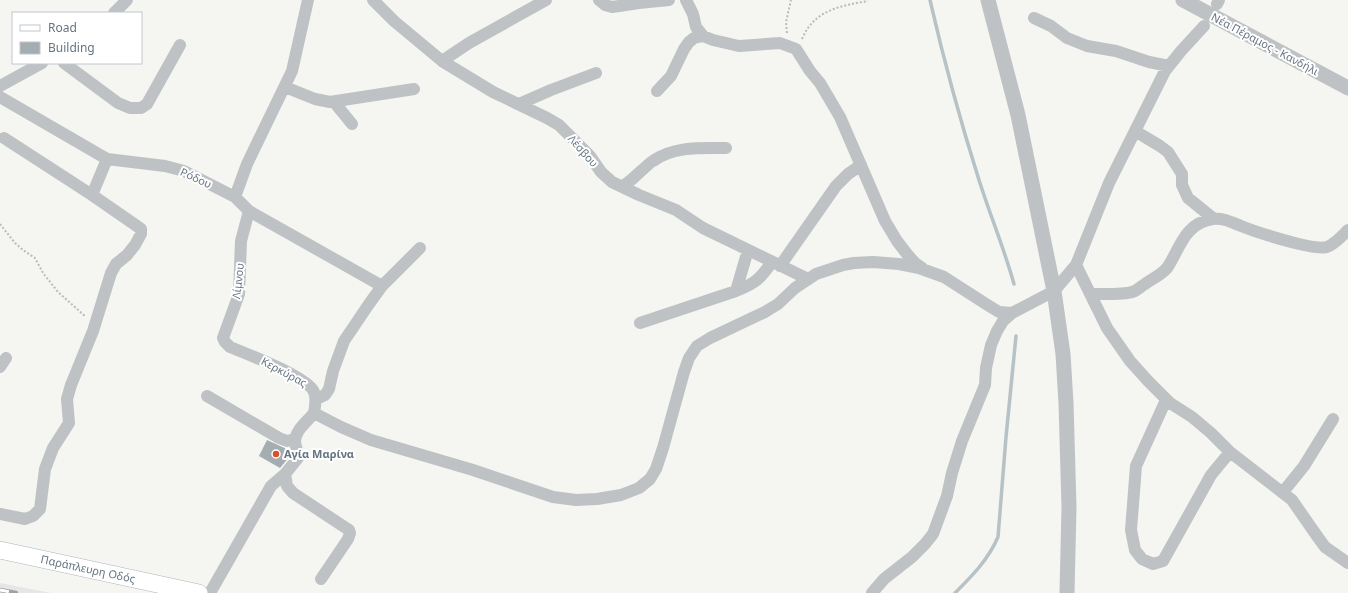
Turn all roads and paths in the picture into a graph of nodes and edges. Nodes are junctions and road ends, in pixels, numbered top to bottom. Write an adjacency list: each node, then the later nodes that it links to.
1 (308, 0): 22 (street)
2 (373, 0): 16 (street, Λέσβου)
3 (546, 0): 16 (street)
4 (599, 0): 5 (street)
5 (669, 0)
6 (686, 0): 13 (street)
7 (791, 0): 15 (path)
8 (988, 0): 50 (street)
9 (1183, 0): 23 (street, Νέα Πέραμος - Κανδήλι)
10 (868, 1): 15 (path)
11 (1034, 18): 19 (street)
12 (1204, 26): 19 (street)
13 (703, 36): 15 (street); 25 (street)
14 (180, 46): 18 (street)
15 (796, 49): 34 (street)
16 (442, 61): 28 (street, Λέσβου)
17 (40, 64): 21 (street)
18 (65, 64)
19 (1169, 66): 30 (street)
20 (596, 73): 28 (street)
21 (0, 86)
22 (285, 87): 27 (street); 37 (street)
23 (1348, 88)
24 (414, 89): 27 (street)
25 (657, 91)
26 (0, 97): 33 (street, Ρόδου)
27 (334, 102): 29 (street)
28 (519, 104): 35 (street, Λέσβου)
29 (352, 124)
30 (1136, 131): 39 (street); 45 (street)
31 (4, 138): 36 (street)
32 (726, 148): 35 (street)
33 (107, 159): 36 (street); 37 (street, Ρόδου)
34 (861, 165): 44 (street); 46 (street)
35 (622, 187): 43 (street, Λέσβου)
36 (92, 195): 54 (street)
37 (235, 197): 38 (street, Ρόδου)
38 (249, 211): 48 (street, Ρόδου); 55 (street, Λίμνου)
39 (1214, 219): 41 (street); 51 (street)
40 (0, 224): 54 (path)
41 (1348, 230)
42 (420, 248): 48 (street)
43 (748, 250): 44 (street, Λέσβου); 49 (street)
44 (776, 264): 47 (street, Λέσβου); 49 (street)
45 (1076, 265): 50 (street); 51 (street)
46 (924, 269): 47 (street); 52 (street)
47 (808, 279): 59 (street)
48 (382, 286): 57 (street)
49 (736, 291): 53 (street)
50 (1054, 291): 52 (street); 70 (street)
51 (1090, 294): 58 (street)
52 (1012, 313): 69 (street)
53 (640, 322)
54 (94, 327): 65 (street)
55 (230, 347): 57 (street, Κερκύρας)
56 (207, 396): 61 (street)
57 (316, 399): 59 (street, Κερκύρας)
58 (1166, 400): 62 (street); 62 (street)
59 (314, 413): 61 (street)
60 (1333, 420): 64 (street)
61 (296, 439): 63 (street)
62 (1230, 452): 64 (street)
63 (285, 474): 68 (street); 72 (street)
64 (1283, 492): 67 (street)
65 (0, 514)
66 (0, 550): 71 (main road, Παράπλευρη Οδός)
67 (1348, 563)
68 (321, 579)
69 (875, 591)
70 (1067, 592)
71 (199, 593)
72 (210, 593)

